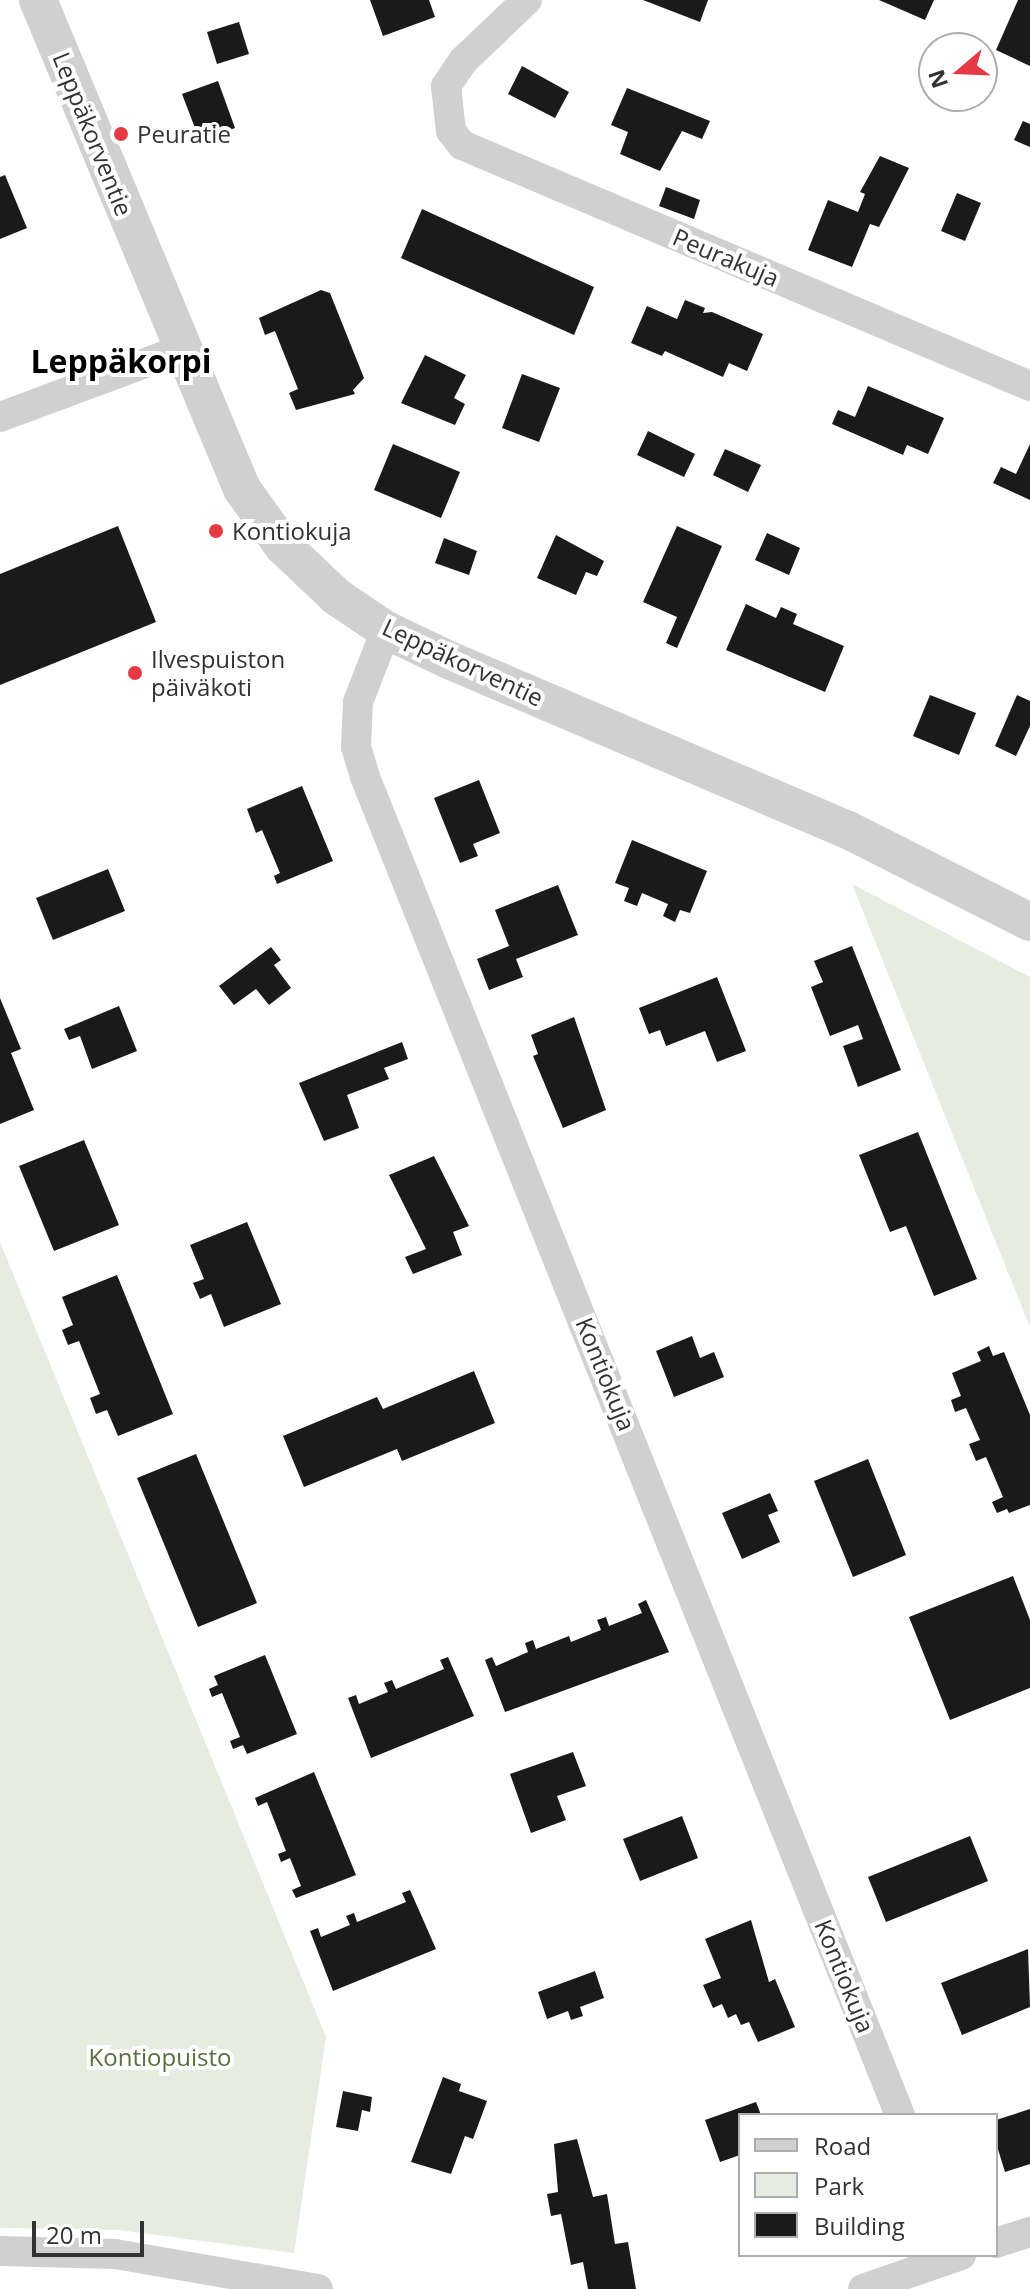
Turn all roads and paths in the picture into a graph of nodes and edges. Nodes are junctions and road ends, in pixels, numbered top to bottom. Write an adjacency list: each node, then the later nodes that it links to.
1 (38, 0): 3 (street, Leppäkorventie)
2 (527, 0): 4 (street, Peurakuja)
3 (180, 350): 5 (street); 6 (street, Leppäkorventie)
4 (1030, 386)
5 (0, 417)
6 (386, 630): 7 (street, Leppäkorventie); 8 (street, Kontiokuja)
7 (1030, 922)
8 (899, 2113)
9 (1030, 2232): 10 (street)
10 (998, 2242)
11 (0, 2251): 13 (street)
12 (954, 2257): 14 (street)
13 (318, 2289)
14 (863, 2289)

